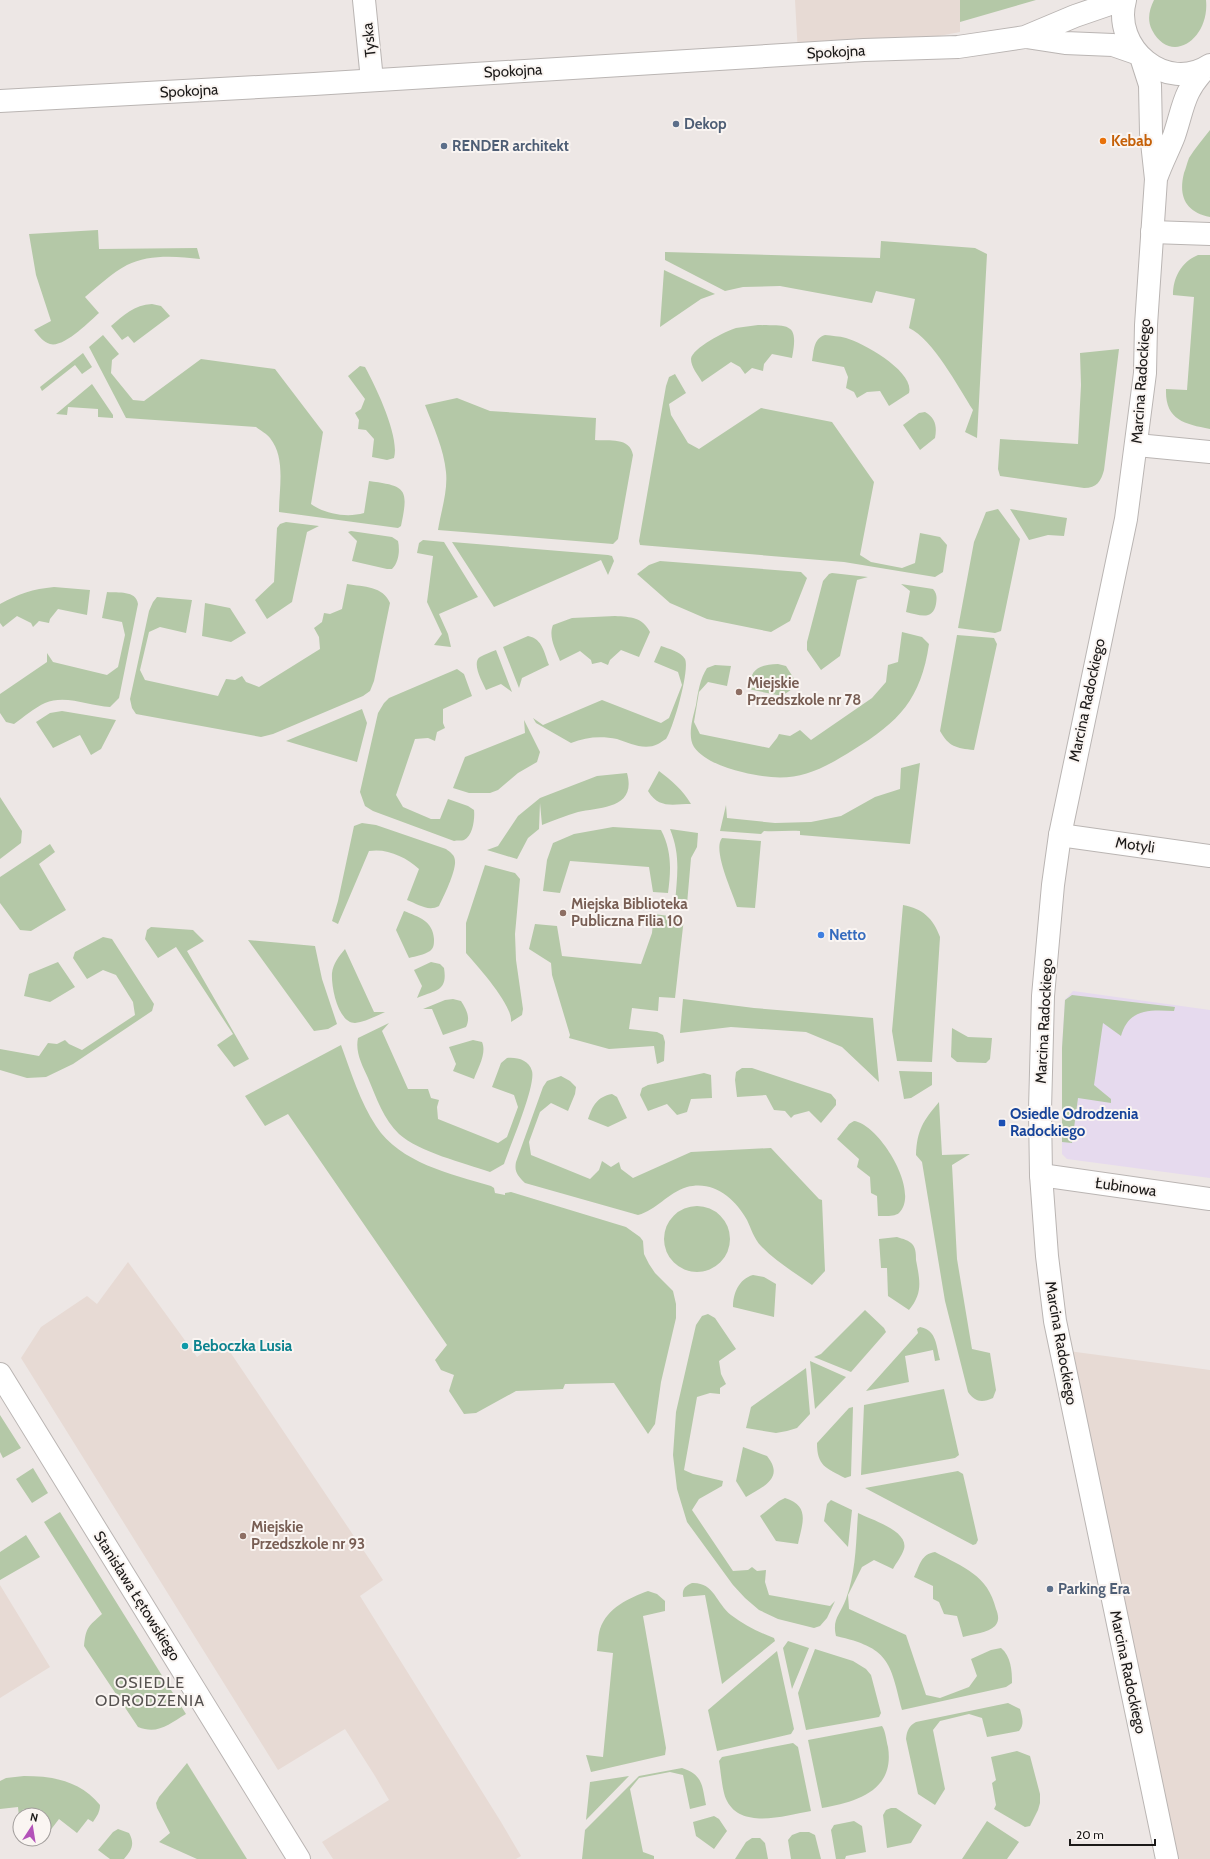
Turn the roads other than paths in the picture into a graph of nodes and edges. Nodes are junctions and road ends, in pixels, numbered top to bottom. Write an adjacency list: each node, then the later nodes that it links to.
1 (364, 0): 7 (street, Tyska)
2 (1114, 0): 4 (street, Spokojna)
3 (1125, 0): 5 (street, Marcina Radockiego)
4 (1025, 37): 5 (street, Spokojna); 7 (street, Spokojna)
5 (1139, 55): 6 (street); 9 (street, Marcina Radockiego)
6 (1208, 67): 9 (street, Marcina Radockiego)
7 (372, 80): 8 (street, Spokojna)
8 (0, 101)
9 (1156, 179): 10 (street, Marcina Radockiego)
10 (1152, 232): 11 (street); 12 (street, Marcina Radockiego)
11 (1210, 234)
12 (1137, 445): 13 (street); 14 (street, Marcina Radockiego)
13 (1210, 452)
14 (1060, 835): 15 (street, Motyli); 16 (street, Marcina Radockiego)
15 (1210, 856)
16 (1041, 1175): 17 (street, Łubinowa); 20 (street, Marcina Radockiego)
17 (1210, 1199)
18 (0, 1374): 19 (street, Stanisława Łętowskiego)
19 (299, 1859)
20 (1167, 1859)

